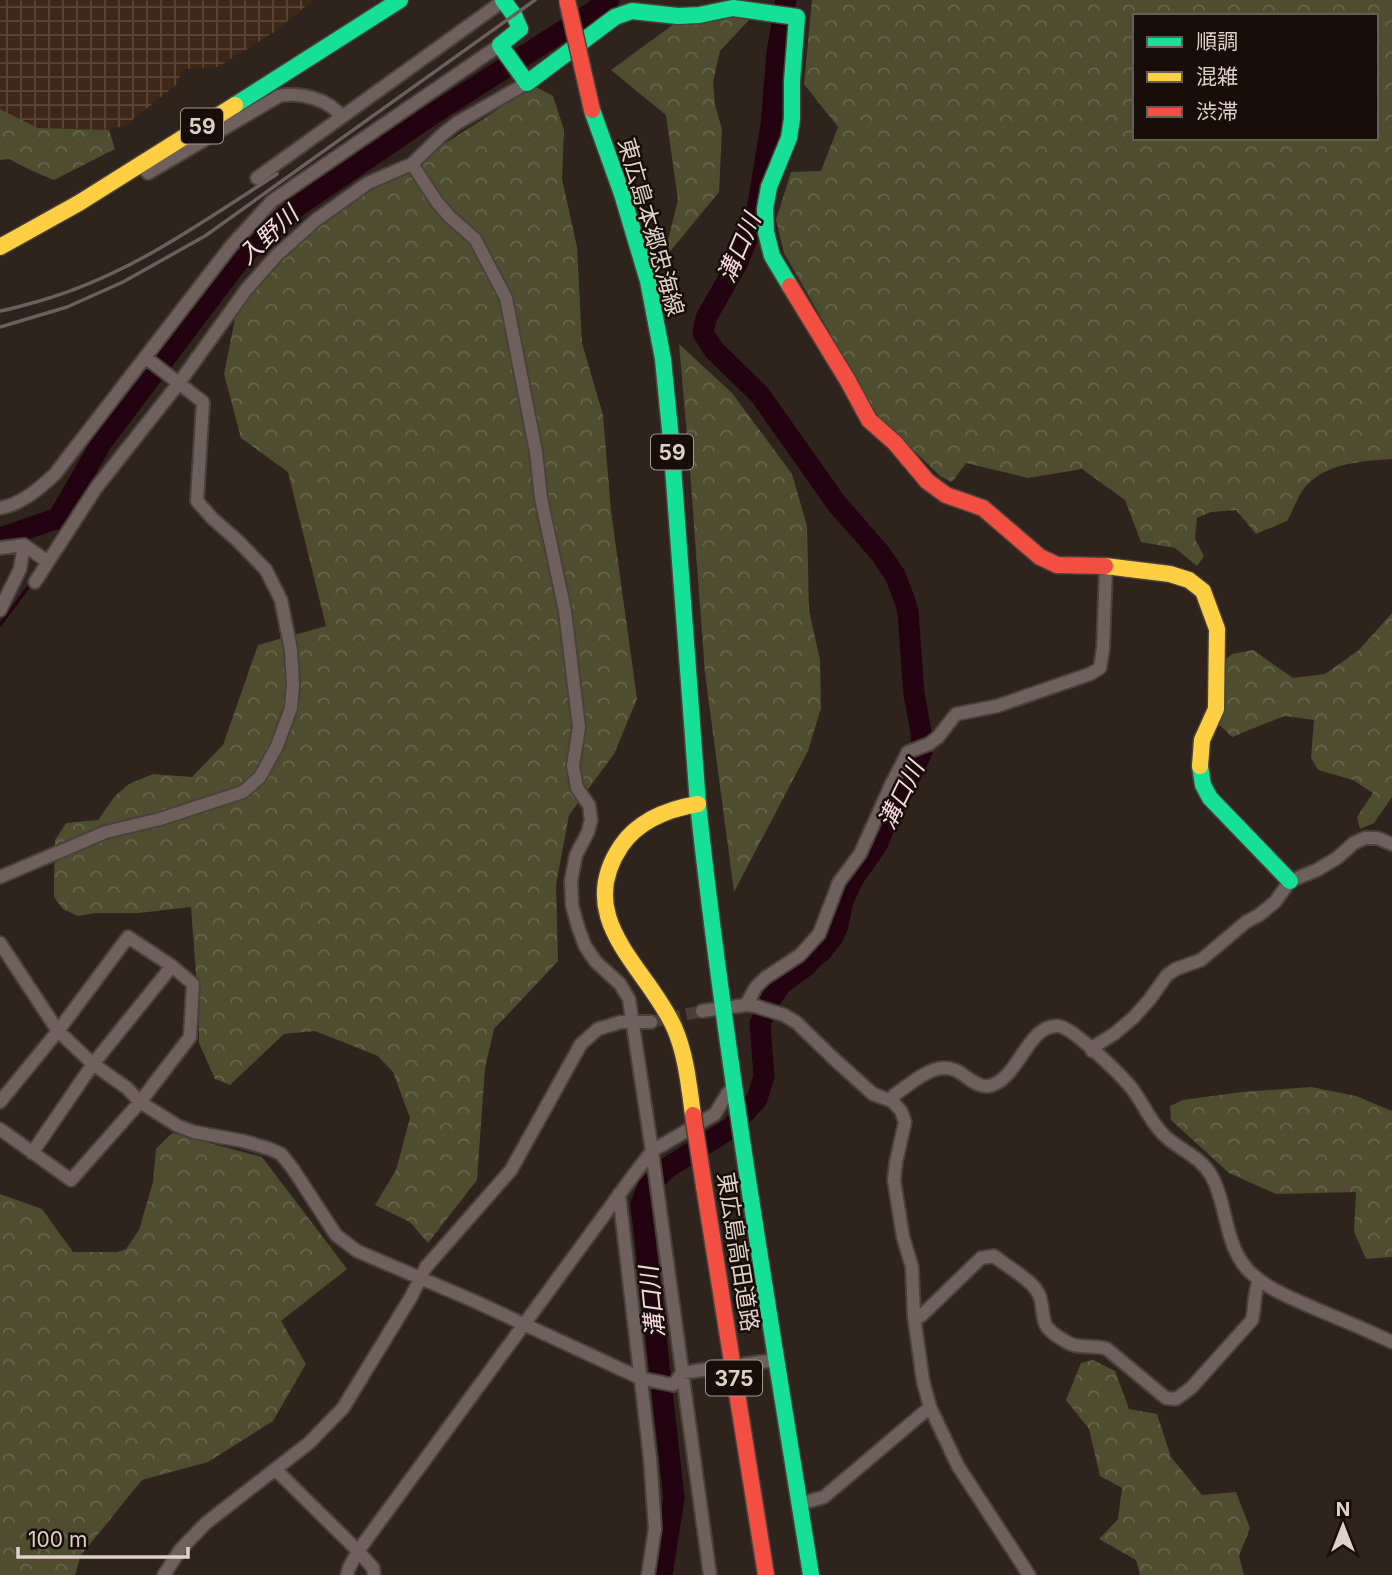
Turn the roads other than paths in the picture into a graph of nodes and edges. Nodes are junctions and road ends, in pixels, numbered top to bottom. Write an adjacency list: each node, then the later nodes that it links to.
1 (400, 0): 8 (main road, 59)
2 (503, 0): 4 (main road); 6 (street)
3 (567, 0): 20 (main road, 東広島本郷忠海線 / 59, bridge)
4 (503, 48): 5 (main road); 11 (street)
5 (525, 80): 7 (street); 17 (main road)
6 (342, 117): 8 (street); 9 (street)
7 (412, 163): 12 (street); 30 (street)
8 (141, 164): 10 (main road, 59)
9 (257, 178)
10 (0, 247)
11 (145, 357): 12 (street); 13 (street)
12 (178, 382): 16 (street); 22 (street)
13 (0, 508)
14 (0, 548): 15 (street)
15 (29, 548): 16 (street); 19 (street)
16 (47, 560): 18 (street)
17 (1106, 566): 23 (main road); 26 (street)
18 (35, 582)
19 (0, 610)
20 (698, 804): 27 (main road, 東広島本郷忠海線); 56 (main road, 東広島高田道路 / 375, bridge)
21 (1392, 844): 23 (street)
22 (0, 877)
23 (1290, 881): 32 (street)
24 (0, 943): 31 (street)
25 (172, 966): 31 (street); 33 (street); 37 (street)
26 (750, 1005): 27 (street); 35 (street)
27 (723, 1007): 28 (street); 34 (main road, 東広島本郷忠海線)
28 (702, 1011)
29 (651, 1022): 30 (street)
30 (633, 1023): 39 (street); 42 (street)
31 (58, 1031): 33 (street); 36 (street)
32 (1092, 1051): 35 (street); 43 (street)
33 (93, 1064): 37 (street); 40 (street)
34 (734, 1087): 39 (street); 47 (main road, 東広島本郷忠海線)
35 (892, 1101): 44 (street)
36 (0, 1102)
37 (140, 1102): 40 (street); 42 (street)
38 (0, 1129): 40 (street)
39 (652, 1151): 41 (street); 50 (street)
40 (32, 1153)
41 (619, 1194): 45 (street); 51 (street)
42 (421, 1278): 45 (street); 53 (street)
43 (1259, 1281): 44 (street); 46 (street)
44 (914, 1316): 52 (street)
45 (524, 1324): 51 (street); 55 (street)
46 (1392, 1342)
47 (777, 1360): 48 (street); 54 (main road, 東広島本郷忠海線)
48 (745, 1364)
49 (722, 1367): 50 (street)
50 (682, 1373): 51 (street); 61 (street)
51 (640, 1378): 60 (street)
52 (930, 1407): 54 (street); 63 (street)
53 (275, 1469): 55 (street); 57 (street)
54 (799, 1504): 62 (main road, 東広島本郷忠海線)
55 (358, 1551): 58 (street); 59 (street)
56 (765, 1573)
57 (164, 1575)
58 (347, 1575)
59 (374, 1575)
60 (648, 1575)
61 (710, 1575)
62 (811, 1575)
63 (1029, 1575)

